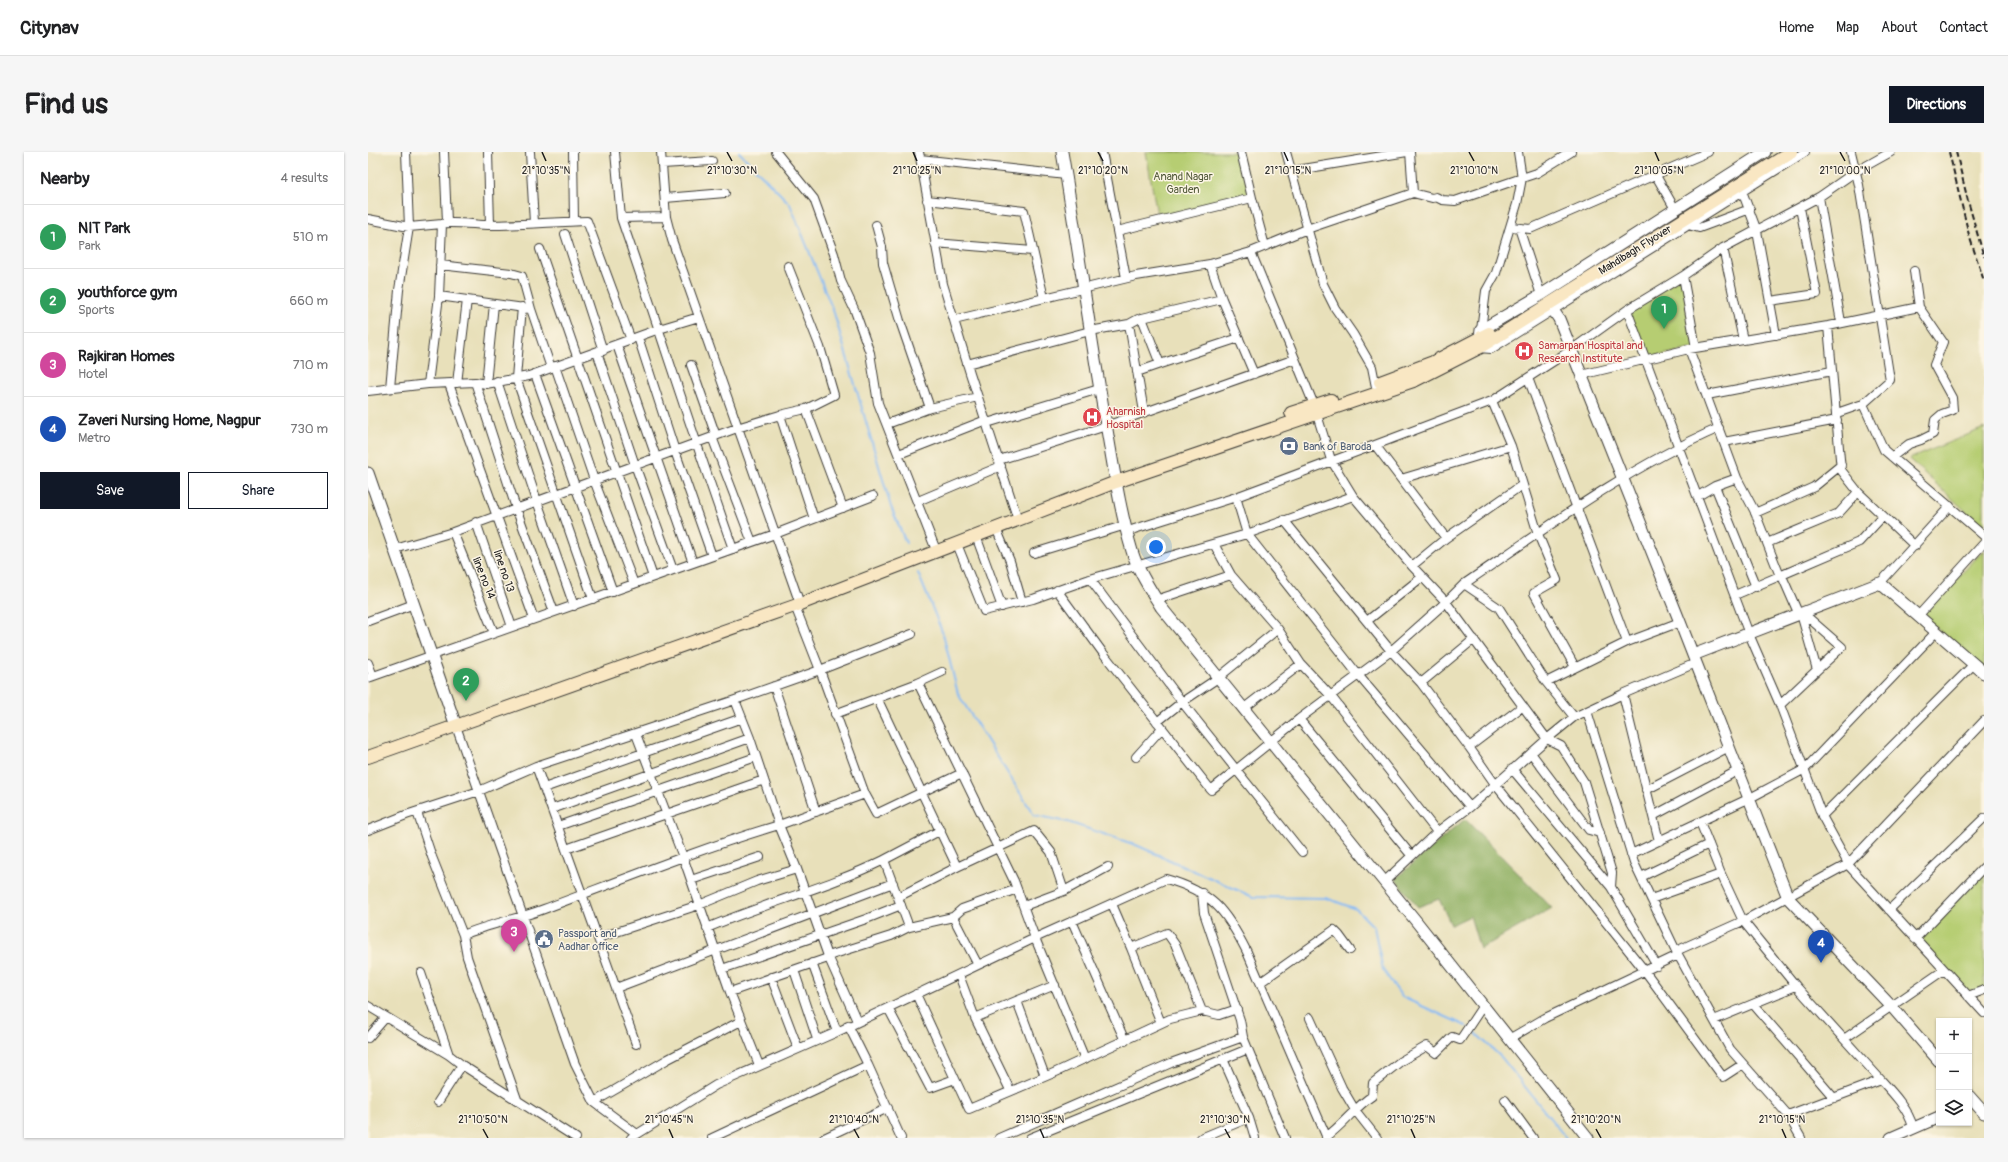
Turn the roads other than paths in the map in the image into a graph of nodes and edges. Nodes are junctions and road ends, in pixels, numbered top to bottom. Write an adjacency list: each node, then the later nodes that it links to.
1 (406, 152): 50 (street)
2 (444, 152): 45 (street)
3 (488, 152): 47 (street)
4 (530, 152): 46 (street)
5 (573, 152): 44 (street)
6 (615, 152): 43 (street)
7 (661, 152): 25 (street)
8 (776, 152): 133 (street)
9 (1062, 152): 29 (street)
10 (1102, 152): 53 (street)
11 (1241, 152): 36 (street)
12 (1286, 152): 26 (street)
13 (1408, 152): 26 (street); 33 (street)
14 (1518, 152): 30 (street)
15 (1571, 152): 30 (street)
16 (1708, 152): 28 (street)
17 (1765, 152): 39 (street)
18 (1776, 152): 93 (main road, Mahdibagh Flyover)
19 (1791, 152): 93 (main road, Mahdibagh Flyover)
20 (1805, 152): 31 (street)
21 (1851, 152): 27 (street)
22 (1891, 152): 27 (street)
23 (919, 155): 29 (street); 37 (street)
24 (712, 161): 25 (street)
25 (662, 164): 35 (street)
26 (1291, 171): 52 (street)
27 (1855, 172): 34 (street); 81 (street)
28 (1655, 174): 39 (street); 51 (street)
29 (1066, 175): 68 (street)
30 (1522, 178): 33 (street); 51 (street)
31 (1742, 191): 40 (street); 49 (street)
32 (725, 193): 35 (street)
33 (1413, 193): 52 (street)
34 (1819, 197): 38 (street); 85 (street)
35 (665, 198): 41 (street)
36 (1252, 198): 53 (street); 57 (street)
37 (927, 200): 56 (street); 60 (street)
38 (1800, 208): 54 (street); 74 (street)
39 (1675, 209): 69 (street)
40 (1750, 209): 49 (street); 54 (street)
41 (666, 217): 43 (street); 82 (street)
42 (368, 218): 50 (street)
43 (621, 218): 88 (street)
44 (574, 221): 46 (street); 91 (street)
45 (445, 223): 47 (street); 50 (street); 63 (street)
46 (534, 223): 47 (street)
47 (490, 225)
48 (876, 225): 126 (street)
49 (1688, 225): 79 (street)
50 (409, 227): 118 (street)
51 (1515, 227): 69 (street); 93 (street)
52 (1307, 229): 57 (street); 119 (street)
53 (1118, 231): 67 (street)
54 (1757, 231): 58 (street); 74 (street)
55 (565, 234): 98 (street)
56 (936, 243): 60 (street); 84 (street)
57 (1265, 246): 61 (street)
58 (1723, 248): 66 (street); 94 (street)
59 (540, 249): 100 (street)
60 (1033, 251): 71 (street)
61 (1251, 252): 62 (street); 101 (street)
62 (1210, 264): 67 (street); 72 (street)
63 (440, 265): 70 (street); 78 (street)
64 (788, 266): 127 (street)
65 (1914, 271): 77 (street)
66 (1683, 276): 80 (street); 96 (street)
67 (1126, 278): 68 (street)
68 (1084, 289): 71 (street); 89 (street)
69 (1541, 295): 93 (street)
70 (439, 296): 73 (street); 115 (street)
71 (1044, 298): 84 (street)
72 (1222, 298): 83 (street); 92 (street)
73 (467, 300): 75 (street); 116 (street)
74 (1770, 301): 90 (street)
75 (494, 304): 76 (street); 117 (street)
76 (522, 307): 78 (street); 111 (street)
77 (1919, 307): 81 (street); 145 (street)
78 (531, 308): 105 (street)
79 (1553, 310): 93 (street); 97 (street)
80 (1628, 310): 97 (street); 99 (street)
81 (1879, 314): 85 (street); 125 (street)
82 (699, 317): 88 (street); 135 (street)
83 (1142, 318): 86 (street); 103 (street)
84 (954, 320): 102 (street)
85 (1841, 322): 87 (street)
86 (1129, 324): 89 (street); 107 (street)
87 (1828, 326): 90 (street); 106 (street)
88 (659, 329): 91 (street); 139 (street)
89 (1090, 331): 102 (street); 120 (street)
90 (1776, 335): 94 (street)
91 (634, 338): 95 (street); 143 (street)
92 (1239, 338): 103 (street); 109 (street)
93 (1484, 338): 119 (main road)
94 (1743, 340): 96 (street)
95 (617, 345): 98 (street); 146 (street)
96 (1693, 349): 99 (street); 122 (street)
97 (1571, 350): 110 (street); 112 (street)
98 (600, 351): 100 (street); 149 (street)
99 (1646, 358): 110 (street); 141 (street)
100 (578, 359): 105 (street); 151 (street)
101 (1296, 359): 109 (street); 128 (street)
102 (967, 364): 123 (street)
103 (1160, 364): 107 (street)
104 (691, 365): 137 (street)
105 (553, 367): 108 (street); 157 (street)
106 (1832, 371): 122 (street); 131 (street)
107 (1137, 372): 129 (street)
108 (535, 374): 111 (street); 160 (street)
109 (1254, 374): 129 (street)
110 (1581, 375): 153 (street)
111 (516, 378): 113 (street); 162 (street)
112 (1528, 378): 124 (street); 172 (street)
113 (497, 381): 117 (street); 168 (street)
114 (475, 382): 116 (street); 117 (street); 170 (street)
115 (428, 384): 116 (street); 118 (street)
116 (453, 384): 174 (street)
117 (486, 384)
118 (390, 388): 121 (street)
119 (1376, 388): 128 (main road)
120 (1099, 390): 132 (street); 134 (street)
121 (368, 391)
122 (1706, 395): 136 (street)
123 (978, 397): 126 (street); 132 (street)
124 (1492, 401): 140 (street); 142 (street)
125 (1863, 404): 131 (street); 145 (street)
126 (930, 408): 133 (street)
127 (806, 409): 130 (street); 171 (street)
128 (1315, 409): 147 (street); 155 (main road)
129 (1144, 412): 134 (street)
130 (780, 415): 135 (street); 177 (street)
131 (1837, 416): 138 (street); 150 (street)
132 (986, 422): 144 (street); 148 (street)
133 (887, 424): 144 (street)
134 (1106, 426): 148 (street); 155 (street)
135 (737, 428): 137 (street); 183 (street)
136 (1719, 428): 138 (street); 141 (street)
137 (714, 436): 139 (street); 189 (street)
138 (1724, 442): 154 (street)
139 (695, 443): 143 (street); 197 (street)
140 (1375, 445): 147 (street); 156 (street)
141 (1679, 445): 153 (street); 165 (street)
142 (1511, 446): 156 (street); 158 (street)
143 (674, 451): 146 (street); 199 (street)
144 (899, 454): 167 (street)
145 (1892, 457): 169 (street)
146 (655, 458): 149 (street); 201 (street)
147 (1331, 460): 164 (street); 166 (street)
148 (1000, 463): 167 (street); 176 (street)
149 (635, 465): 151 (street); 204 (street)
150 (1841, 465): 161 (street); 173 (street)
151 (616, 472): 157 (street); 207 (street)
152 (368, 473): 196 (street)
153 (1622, 478): 172 (street); 231 (street)
154 (1737, 478): 159 (street); 173 (street)
155 (1116, 479): 176 (main road); 181 (street)
156 (1401, 479): 188 (street)
157 (594, 480): 160 (street); 211 (street)
158 (1522, 485): 185 (street); 188 (street)
159 (1715, 486): 165 (street); 213 (street)
160 (574, 488): 162 (street); 215 (street)
161 (1858, 492): 175 (street); 190 (street)
162 (556, 495): 168 (street); 217 (street)
163 (873, 496): 171 (street)
164 (1353, 496): 178 (street); 203 (street)
165 (1698, 496): 216 (street)
166 (1236, 497): 181 (street); 184 (street)
167 (918, 501): 194 (street)
168 (537, 502): 170 (street); 223 (street)
169 (1950, 506): 187 (street); 195 (street)
170 (516, 508): 174 (street); 225 (street)
171 (844, 508): 177 (street)
172 (1578, 508): 185 (street); 239 (street)
173 (1756, 513): 190 (street)
174 (496, 515): 179 (street); 228 (street)
175 (1883, 516): 195 (street); 206 (street)
176 (1018, 517): 180 (main road); 194 (main road)
177 (814, 519): 183 (street)
178 (1284, 520): 184 (street); 230 (street)
179 (476, 522): 182 (street); 232 (street, line no 13)
180 (996, 528): 186 (main road); 219 (street)
181 (1127, 528): 198 (street); 202 (street)
182 (453, 532): 196 (street); 235 (street, line no 14)
183 (775, 534): 189 (street); 221 (street)
184 (1247, 534): 193 (street); 251 (street)
185 (1538, 534): 212 (street); 246 (street)
186 (976, 536): 192 (main road); 224 (street)
187 (1984, 536)
188 (1446, 538): 203 (street)
189 (752, 542): 197 (street)
190 (1767, 543): 206 (street)
191 (1984, 543): 227 (street)
192 (957, 544): 200 (main road); 224 (street)
193 (1214, 544): 202 (street); 205 (street)
194 (934, 545): 200 (main road)
195 (1915, 546): 210 (street)
196 (395, 549): 222 (street)
197 (733, 549): 199 (street)
198 (1034, 553)
199 (712, 556): 201 (street)
200 (910, 559): 221 (main road)
201 (693, 563): 204 (street)
202 (1138, 566): 209 (street); 218 (street)
203 (1412, 566): 208 (street)
204 (674, 570): 207 (street)
205 (1231, 575): 218 (street); 233 (street)
206 (1781, 576): 213 (street); 226 (street)
207 (653, 577): 211 (street)
208 (1422, 577): 220 (street); 230 (street)
209 (1090, 579): 214 (street); 262 (street)
210 (1880, 583): 226 (street); 227 (street)
211 (634, 584): 215 (street)
212 (1464, 584): 220 (street); 254 (street)
213 (1756, 587): 216 (street)
214 (1057, 590): 219 (street); 273 (street)
215 (613, 592): 217 (street)
216 (1735, 595): 237 (street)
217 (593, 599): 223 (street)
218 (1156, 600): 253 (street)
219 (1022, 602): 224 (street)
220 (1446, 602): 238 (street); 240 (street)
221 (797, 603): 247 (street); 272 (main road)
222 (414, 604): 229 (street); 241 (street)
223 (574, 606): 225 (street)
224 (1002, 607)
225 (554, 612): 228 (street)
226 (1801, 614): 237 (street); 248 (street); 248 (street)
227 (1918, 616): 234 (street)
228 (534, 619): 232 (street)
229 (368, 621)
230 (1366, 621): 240 (street)
231 (1680, 622): 239 (street); 242 (street)
232 (512, 627): 235 (street)
233 (1278, 629): 244 (street); 253 (street)
234 (1936, 632): 245 (street); 289 (street)
235 (494, 633): 241 (street)
236 (912, 634): 247 (street)
237 (1749, 634): 242 (street); 264 (street)
238 (1474, 639): 256 (street); 263 (street)
239 (1627, 642): 246 (street)
240 (1391, 651): 251 (street); 256 (street)
241 (432, 655): 252 (street); 272 (street)
242 (1694, 659): 258 (street); 279 (street)
243 (368, 663): 252 (street)
244 (1301, 664): 259 (street); 265 (street)
245 (1974, 664): 250 (street); 308 (street)
246 (1575, 667): 254 (street)
247 (820, 670): 257 (street); 267 (street)
248 (1817, 670): 264 (street)
249 (942, 672): 255 (street)
250 (1984, 673)
251 (1359, 676): 259 (street); 302 (street)
252 (370, 677)
253 (1218, 678): 262 (street); 265 (street)
254 (1546, 682): 268 (street)
255 (918, 683): 260 (street); 292 (street)
256 (1421, 683): 278 (street)
257 (774, 686): 261 (street); 305 (street)
258 (1623, 694): 266 (street); 296 (street)
259 (1330, 695): 270 (street); 315 (street)
260 (877, 698): 267 (street); 298 (street)
261 (735, 700): 269 (street); 274 (street)
262 (1182, 702): 273 (street); 287 (street)
263 (1523, 706): 276 (street); 278 (street)
264 (1780, 706): 289 (street)
265 (1243, 709): 277 (street)
266 (1587, 711): 268 (street); 322 (street)
267 (835, 714): 300 (street)
268 (1574, 717): 276 (street)
269 (742, 718): 275 (street); 281 (street)
270 (1299, 719): 277 (street); 323 (street)
271 (1984, 721): 327 (street)
272 (455, 723): 280 (main road); 283 (main road); 297 (street)
273 (1159, 725): 285 (street); 287 (street)
274 (636, 734): 281 (street); 286 (street)
275 (750, 738): 284 (street); 291 (street)
276 (1547, 739): 282 (street); 316 (street)
277 (1271, 743): 287 (street); 335 (street)
278 (1469, 747): 294 (street)
279 (1729, 747): 290 (street); 296 (street)
280 (368, 750)
281 (644, 752): 291 (street); 295 (street)
282 (1531, 753): 288 (street); 316 (street)
283 (368, 757)
284 (756, 757): 293 (street); 299 (street)
285 (1136, 757)
286 (536, 766): 295 (street); 297 (street)
287 (1237, 769): 321 (street)
288 (1512, 769): 294 (street); 337 (street)
289 (1805, 769): 301 (street); 308 (street)
290 (1739, 770): 301 (street); 307 (street)
291 (652, 773): 299 (street); 303 (street)
292 (962, 773): 298 (street); 319 (street)
293 (764, 780): 306 (street); 311 (street)
294 (1495, 784): 302 (street); 373 (street)
295 (544, 788): 303 (street)
296 (1646, 790): 307 (street)
297 (479, 791): 304 (street); 351 (street)
298 (922, 791): 300 (street); 314 (street)
299 (658, 792): 306 (street); 312 (street)
300 (865, 794): 305 (street)
301 (1750, 798): 310 (street); 343 (street)
302 (1470, 807): 315 (street)
303 (552, 809): 312 (street)
304 (417, 812): 313 (street); 358 (street)
305 (816, 812): 311 (street)
306 (666, 814): 320 (street); 324 (street)
307 (1653, 816): 317 (street)
308 (1822, 816): 327 (street)
309 (1984, 818): 349 (street)
310 (1700, 822): 317 (street); 318 (street)
311 (779, 825): 324 (street); 331 (street)
312 (558, 826): 320 (street)
313 (368, 830)
314 (940, 830): 326 (street); 328 (street)
315 (1437, 832): 323 (street)
316 (1600, 833): 337 (street)
317 (1659, 841): 322 (street)
318 (1708, 844): 332 (street); 333 (street)
319 (999, 848): 328 (street); 338 (street); 339 (street)
320 (566, 849): 342 (street)
321 (1302, 852)
322 (1631, 854): 333 (street)
323 (1411, 855): 335 (street)
324 (682, 857): 334 (street); 342 (street)
325 (760, 857): 334 (street)
326 (884, 860): 336 (street); 340 (street)
327 (1848, 864): 343 (street); 349 (street)
328 (957, 867): 345 (street)
329 (1108, 867): 339 (street)
330 (1984, 867): 361 (street)
331 (797, 869): 340 (street); 346 (street)
332 (1721, 874): 344 (street); 354 (street)
333 (1641, 877): 344 (street)
334 (691, 880): 346 (street)
335 (1384, 882): 389 (street)
336 (893, 883): 345 (street); 350 (street)
337 (1610, 887): 369 (street)
338 (1017, 889): 348 (street); 352 (street)
339 (1064, 891): 348 (street)
340 (806, 893): 350 (street); 356 (street)
341 (1202, 893): 347 (street); 377 (street); 391 (street)
342 (582, 895): 351 (street); 359 (street)
343 (1788, 898): 354 (street); 388 (street)
344 (1651, 900): 365 (street)
345 (899, 901): 355 (street); 357 (street)
346 (699, 904): 356 (street); 359 (street)
347 (1112, 904): 353 (street); 362 (street)
348 (1024, 906): 360 (street)
349 (1889, 910): 361 (street)
350 (813, 913): 357 (street); 364 (street)
351 (523, 917): 358 (street); 429 (street)
352 (953, 917): 355 (street); 368 (street)
353 (1072, 921): 360 (street); 408 (street)
354 (1743, 922): 365 (street); 379 (street)
355 (909, 927): 366 (street)
356 (707, 928): 364 (street)
357 (820, 934): 366 (street); 370 (street)
358 (463, 935): 425 (street)
359 (598, 938): 380 (street)
360 (1035, 938): 368 (street); 378 (street)
361 (1915, 939): 372 (street)
362 (1131, 948): 392 (street); 400 (street)
363 (1350, 950): 377 (street)
364 (715, 951): 370 (street); 380 (street)
365 (1677, 953): 369 (street); 397 (street)
366 (828, 956): 367 (street); 399 (street)
367 (812, 963): 371 (street); 402 (street)
368 (978, 965): 375 (street)
369 (1657, 966): 373 (street)
370 (722, 969): 382 (street)
371 (794, 970): 376 (street); 405 (street)
372 (1944, 970): 384 (street); 388 (street)
373 (1645, 971): 406 (street); 416 (street)
374 (421, 973): 412 (street)
375 (959, 975): 383 (street); 395 (street)
376 (772, 977): 382 (street); 410 (street)
377 (1261, 982): 448 (street)
378 (1055, 985): 385 (street); 414 (street)
379 (1796, 986): 386 (street); 407 (street)
380 (616, 988): 409 (street)
381 (1984, 990): 384 (street)
382 (730, 992): 398 (street)
383 (916, 994): 390 (street); 421 (street)
384 (1968, 996): 393 (street)
385 (1017, 1001): 395 (street); 420 (street)
386 (1753, 1004): 397 (street); 424 (street)
387 (368, 1006): 394 (street)
388 (1892, 1006): 407 (street); 413 (street)
389 (1482, 1007): 406 (street); 431 (street)
390 (888, 1008): 399 (street); 421 (street)
391 (1237, 1009): 392 (street); 403 (street)
392 (1202, 1011): 400 (street)
393 (1984, 1013)
394 (386, 1017): 404 (street); 412 (street)
395 (976, 1018): 423 (street)
396 (1310, 1018): 431 (street)
397 (1714, 1020): 416 (street)
398 (740, 1021): 418 (street); 429 (street)
399 (856, 1021): 401 (street)
400 (1161, 1023): 408 (street)
401 (848, 1025): 402 (street); 419 (street)
402 (837, 1032): 405 (street)
403 (1243, 1037): 411 (street); 443 (street)
404 (368, 1038)
405 (817, 1039): 410 (street)
406 (1509, 1039): 451 (street)
407 (1844, 1039): 422 (street)
408 (1125, 1041): 414 (street)
409 (636, 1044)
410 (798, 1048): 418 (street)
411 (1248, 1049): 415 (street); 447 (street)
412 (449, 1055): 417 (street)
413 (1936, 1057)
414 (1085, 1059): 420 (street)
415 (1223, 1059): 434 (street); 444 (street)
416 (1744, 1064): 433 (street)
417 (462, 1065): 425 (street); 428 (street)
418 (759, 1065): 437 (street)
419 (868, 1065): 430 (street); 440 (street)
420 (1045, 1076): 423 (street)
421 (955, 1079): 423 (street)
422 (1881, 1080): 424 (street); 436 (street)
423 (1010, 1090)
424 (1834, 1098): 433 (street)
425 (517, 1099): 439 (street)
426 (1505, 1100): 450 (street)
427 (1974, 1101): 432 (street)
428 (438, 1102)
429 (594, 1102): 437 (street)
430 (888, 1108): 441 (street); 442 (street)
431 (1355, 1110): 448 (street); 449 (street)
432 (1984, 1113)
433 (1788, 1115): 452 (street)
434 (1248, 1118): 438 (street); 446 (street)
435 (1936, 1118): 436 (street)
436 (1913, 1127): 453 (street)
437 (634, 1136)
438 (1211, 1136): 445 (street)
439 (576, 1138)
440 (712, 1138)
441 (824, 1138)
442 (901, 1138)
443 (999, 1138)
444 (1030, 1138)
445 (1201, 1138)
446 (1255, 1138)
447 (1285, 1138)
448 (1327, 1138)
449 (1377, 1138)
450 (1533, 1138)
451 (1588, 1138)
452 (1801, 1138)
453 (1891, 1138)

